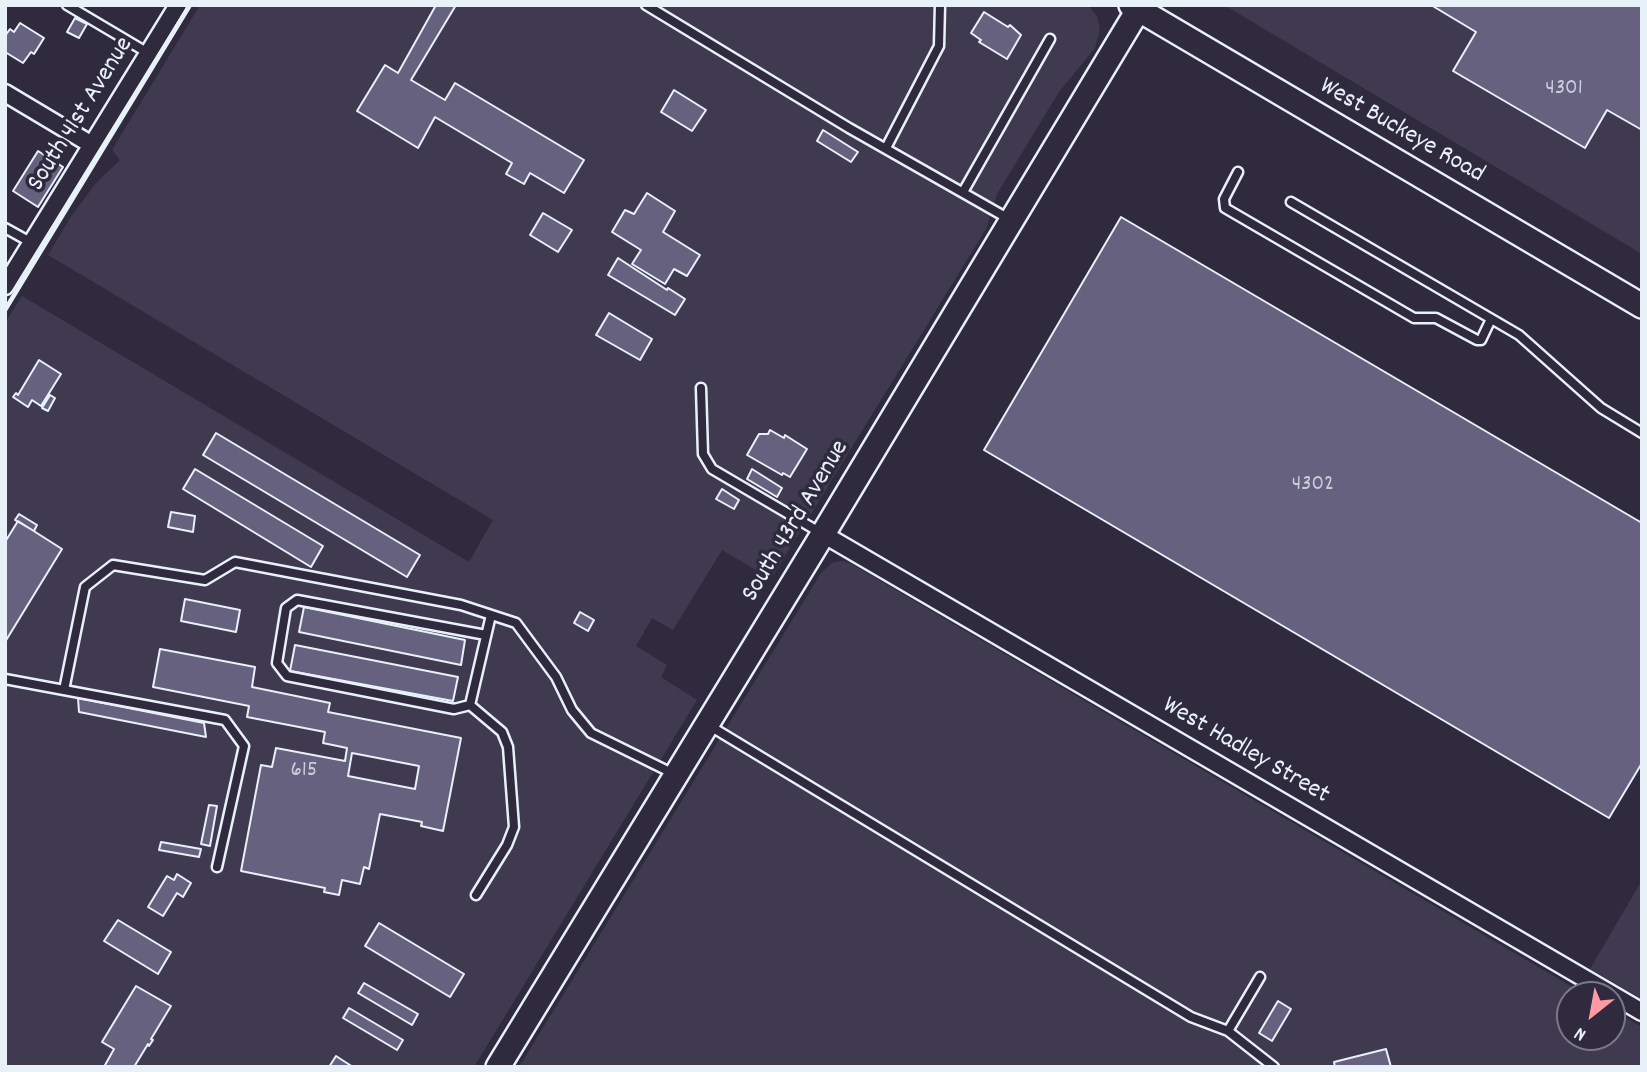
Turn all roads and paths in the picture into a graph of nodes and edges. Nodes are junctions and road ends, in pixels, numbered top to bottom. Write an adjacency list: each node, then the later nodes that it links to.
1 (67, 5): 7 (lane)
2 (178, 5): 7 (street, South 41st Avenue)
3 (646, 5): 10 (lane)
4 (940, 5): 10 (lane)
5 (1137, 7): 14 (main road, South 43rd Avenue); 18 (main road, West Buckeye Road)
6 (1050, 39): 12 (lane)
7 (148, 53): 9 (street, South 41st Avenue)
8 (5, 93): 9 (street)
9 (92, 145): 16 (street, South 41st Avenue)
10 (886, 148): 12 (lane)
11 (1238, 172): 19 (lane)
12 (962, 192): 14 (lane)
13 (1291, 202): 19 (lane)
14 (1012, 221): 22 (main road, South 43rd Avenue)
15 (5, 228): 16 (lane)
16 (32, 243): 17 (street, South 41st Avenue)
17 (5, 286)
18 (1642, 306)
19 (1491, 319): 21 (lane)
20 (701, 388): 22 (lane)
21 (1642, 433)
22 (823, 534): 28 (main road, South 43rd Avenue); 33 (street, West Hadley Street)
23 (491, 615): 24 (lane); 26 (lane); 29 (lane)
24 (486, 635): 27 (lane); 27 (lane)
25 (5, 679): 26 (lane)
26 (64, 690): 30 (lane)
27 (470, 705): 31 (lane)
28 (707, 724): 29 (main road, South 43rd Avenue); 34 (lane)
29 (676, 775): 35 (main road, South 43rd Avenue)
30 (217, 867)
31 (476, 895)
32 (1261, 977): 34 (lane)
33 (1642, 1012)
34 (1228, 1031): 36 (lane)
35 (498, 1067)
36 (1274, 1067)

